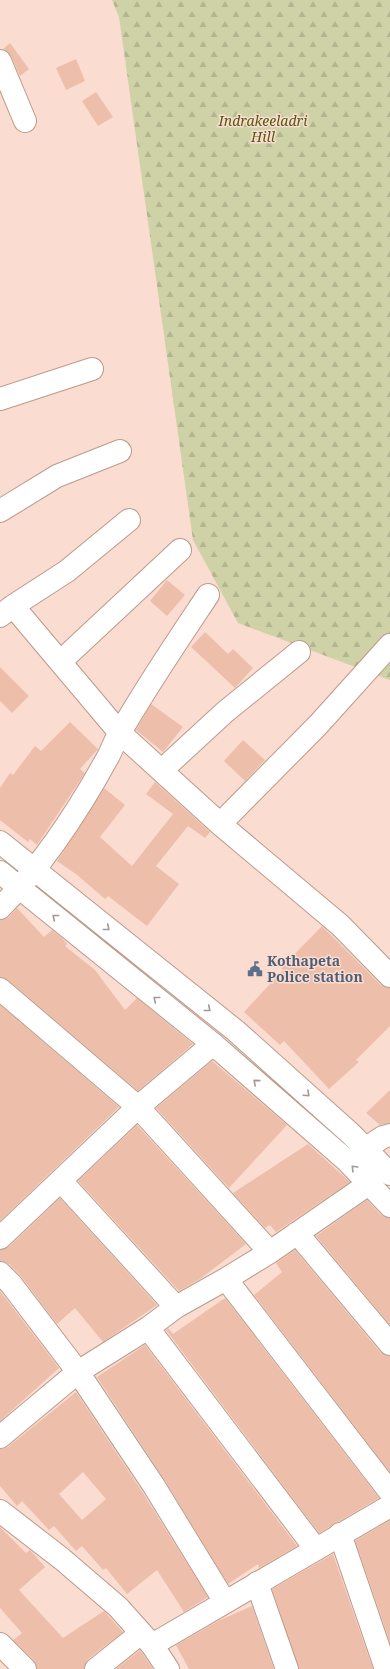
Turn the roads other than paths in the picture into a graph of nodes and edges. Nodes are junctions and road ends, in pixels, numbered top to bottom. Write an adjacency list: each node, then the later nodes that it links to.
1 (0, 61): 2 (street)
2 (25, 120)
3 (92, 369): 4 (street)
4 (0, 399)
5 (120, 451): 6 (street)
6 (0, 511)
7 (129, 520): 10 (street)
8 (180, 550): 13 (street)
9 (208, 595): 14 (street)
10 (6, 611): 13 (street)
11 (390, 645): 16 (street)
12 (299, 652): 15 (street)
13 (60, 662): 14 (street)
14 (120, 733): 15 (street); 18 (street)
15 (162, 770): 16 (street)
16 (220, 824): 22 (street)
17 (0, 842): 18 (street)
18 (35, 871): 20 (street); 27 (street, one-way to 27)
19 (0, 872): 20 (street)
20 (19, 889): 21 (street); 24 (street, one-way to 20)
21 (0, 908)
22 (390, 976)
23 (0, 989): 25 (street)
24 (213, 1044): 25 (street); 30 (street, one-way to 24)
25 (138, 1107): 29 (street); 34 (street)
26 (390, 1135): 27 (street)
27 (365, 1149): 28 (street)
28 (390, 1174)
29 (61, 1181): 33 (street); 37 (street)
30 (370, 1183): 31 (street); 32 (street)
31 (390, 1206)
32 (297, 1233): 34 (street); 39 (street)
33 (0, 1238)
34 (270, 1252): 36 (street)
35 (0, 1273): 40 (street)
36 (226, 1279): 37 (street); 42 (street)
37 (176, 1307): 38 (street)
38 (148, 1328): 40 (street); 46 (street)
39 (390, 1344)
40 (78, 1372): 41 (street); 48 (street)
41 (0, 1437)
42 (390, 1492)
43 (390, 1506): 45 (street)
44 (0, 1511): 49 (street)
45 (340, 1534): 46 (street); 55 (street)
46 (315, 1548): 47 (street)
47 (257, 1583): 48 (street); 54 (street)
48 (225, 1602): 49 (street)
49 (147, 1639): 52 (street); 53 (street)
50 (0, 1644): 51 (street)
51 (25, 1669)
52 (96, 1669)
53 (168, 1669)
54 (287, 1669)
55 (386, 1669)

